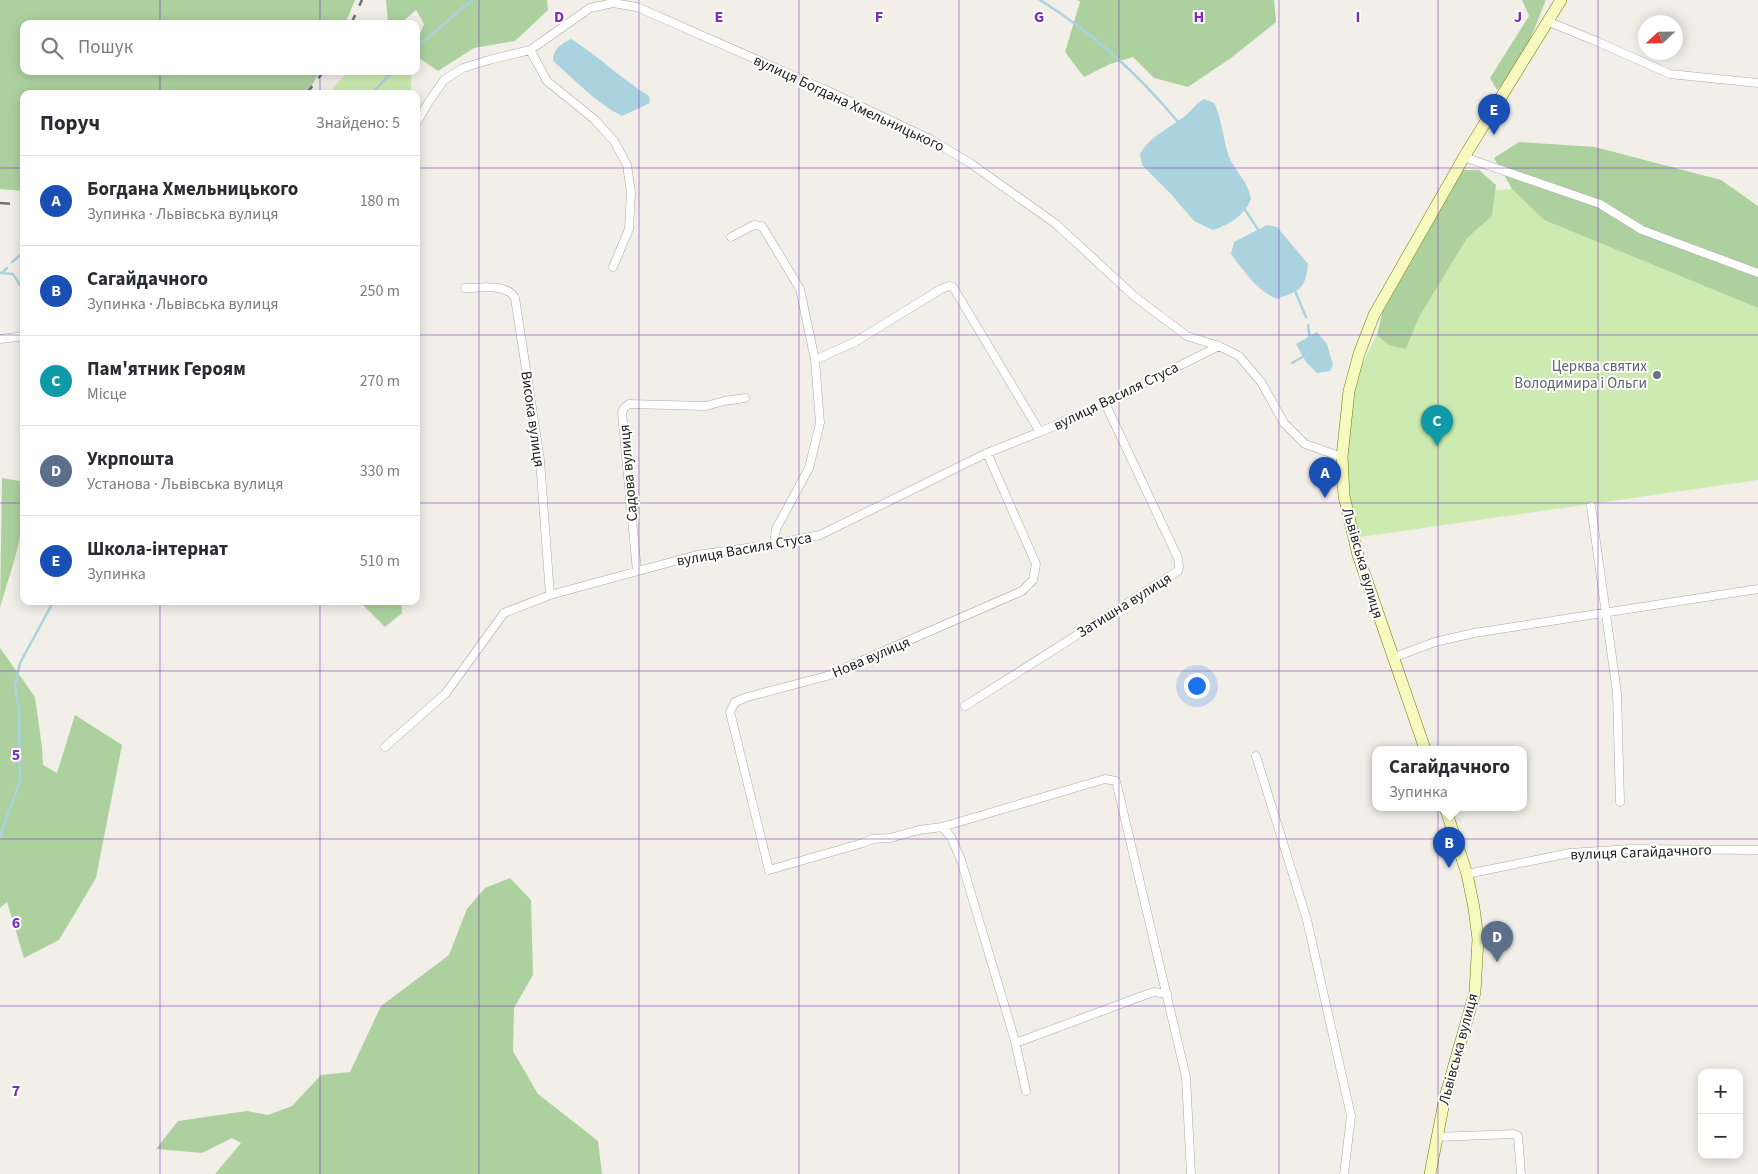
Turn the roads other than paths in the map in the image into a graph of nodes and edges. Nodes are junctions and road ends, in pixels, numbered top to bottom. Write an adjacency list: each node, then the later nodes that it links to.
1 (1561, 0): 2 (main road, Львівська вулиця)
2 (1547, 21): 4 (street); 6 (main road, Львівська вулиця)
3 (530, 50): 5 (street, вулиця Богдана Хмельницького); 8 (street); 13 (street, вулиця Богдана Хмельницького)
4 (1758, 83)
5 (420, 117)
6 (1464, 157): 9 (street); 19 (main road, Львівська вулиця)
7 (731, 237): 14 (street)
8 (613, 267)
9 (1758, 273)
10 (465, 288): 24 (street, Висока вулиця)
11 (20, 336): 12 (street)
12 (0, 339)
13 (1219, 346): 16 (street, вулиця Василя Стуса); 19 (street, вулиця Богдана Хмельницького)
14 (815, 360): 17 (street); 21 (street)
15 (745, 398): 22 (street, Садова вулиця)
16 (1105, 404): 17 (street, вулиця Василя Стуса); 27 (street, Затишна вулиця)
17 (1040, 432): 18 (street, вулиця Василя Стуса)
18 (988, 453): 21 (street, вулиця Василя Стуса); 33 (street, Нова вулиця)
19 (1342, 457): 26 (main road, Львівська вулиця)
20 (1591, 506): 25 (street)
21 (774, 544): 22 (street, вулиця Василя Стуса)
22 (637, 571): 24 (street, вулиця Василя Стуса)
23 (1758, 589): 25 (street)
24 (550, 595): 29 (street, вулиця Василя Стуса)
25 (1606, 612): 26 (street); 31 (street)
26 (1392, 658): 28 (main road, Львівська вулиця)
27 (965, 706)
28 (1424, 746)
29 (385, 747)
30 (1256, 756): 41 (street)
31 (1620, 802)
32 (1446, 811): 35 (main road, Львівська вулиця)
33 (942, 827): 36 (street); 37 (street)
34 (1758, 850): 35 (street, вулиця Сагайдачного)
35 (1467, 874): 39 (main road, Львівська вулиця)
36 (1167, 994): 37 (street); 40 (street)
37 (1015, 1041): 38 (street)
38 (1026, 1090)
39 (1436, 1137): 42 (main road, Львівська вулиця); 43 (street)
40 (1191, 1174)
41 (1344, 1174)
42 (1430, 1174)
43 (1522, 1174)

